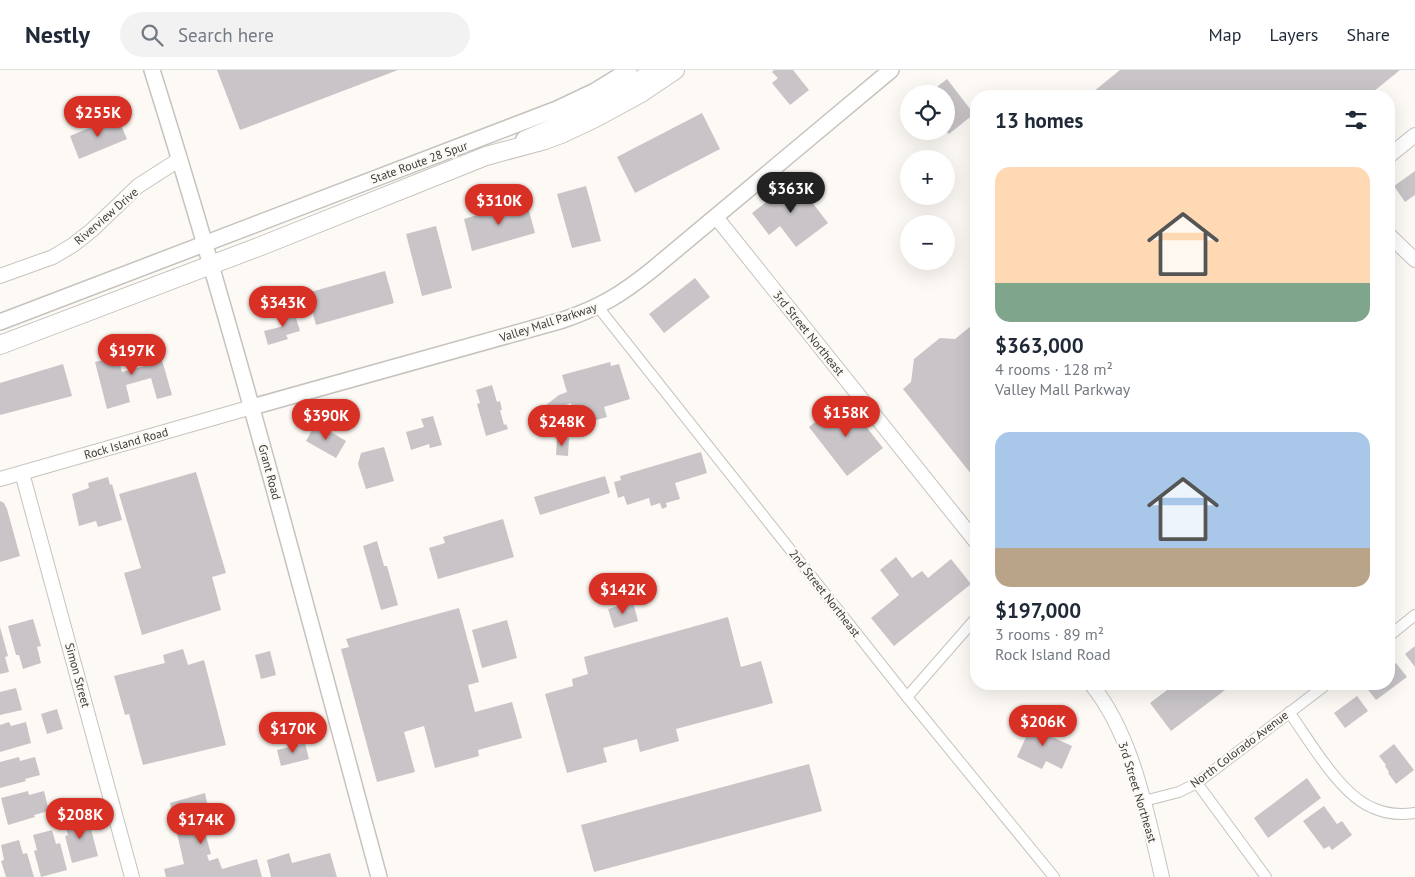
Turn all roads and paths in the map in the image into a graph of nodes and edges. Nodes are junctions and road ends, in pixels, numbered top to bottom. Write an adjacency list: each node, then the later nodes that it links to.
1 (152, 70): 9 (main road, Grant Road)
2 (630, 70): 12 (main road, State Route 28 Spur)
3 (652, 70): 8 (main road, State Route 28 Spur)
4 (675, 70): 8 (highway)
5 (891, 70): 10 (main road, Valley Mall Parkway)
6 (1415, 135): 7 (main road)
7 (1395, 151)
8 (486, 156): 14 (highway)
9 (180, 159): 12 (main road, Grant Road); 15 (main road, Riverview Drive)
10 (716, 217): 16 (main road, Valley Mall Parkway); 22 (main road, 3rd Street Northeast)
11 (1395, 240): 13 (main road)
12 (205, 244): 14 (main road, Grant Road); 17 (main road, State Route 28 Spur)
13 (1415, 260)
14 (211, 265): 18 (highway); 19 (main road, Grant Road)
15 (0, 276)
16 (598, 307): 19 (main road, Valley Mall Parkway); 28 (street, 2nd Street Northeast)
17 (0, 322)
18 (0, 345)
19 (252, 407): 20 (main road, Rock Island Road); 34 (main road, Grant Road)
20 (22, 473): 21 (main road, Rock Island Road); 33 (main road, Simon Street)
21 (0, 479)
22 (970, 534)
23 (1415, 616): 25 (street)
24 (970, 625): 28 (street)
25 (1395, 631)
26 (1096, 690): 31 (main road, 3rd Street Northeast)
27 (1319, 690): 29 (street, North Colorado Avenue)
28 (907, 697): 35 (street, 2nd Street Northeast)
29 (1289, 712): 30 (street, North Colorado Avenue); 32 (street)
30 (1197, 784): 31 (street, North Colorado Avenue); 37 (street)
31 (1144, 801): 36 (main road, 3rd Street Northeast)
32 (1415, 813)
33 (132, 877)
34 (379, 877)
35 (1054, 877)
36 (1162, 877)
37 (1266, 877)

